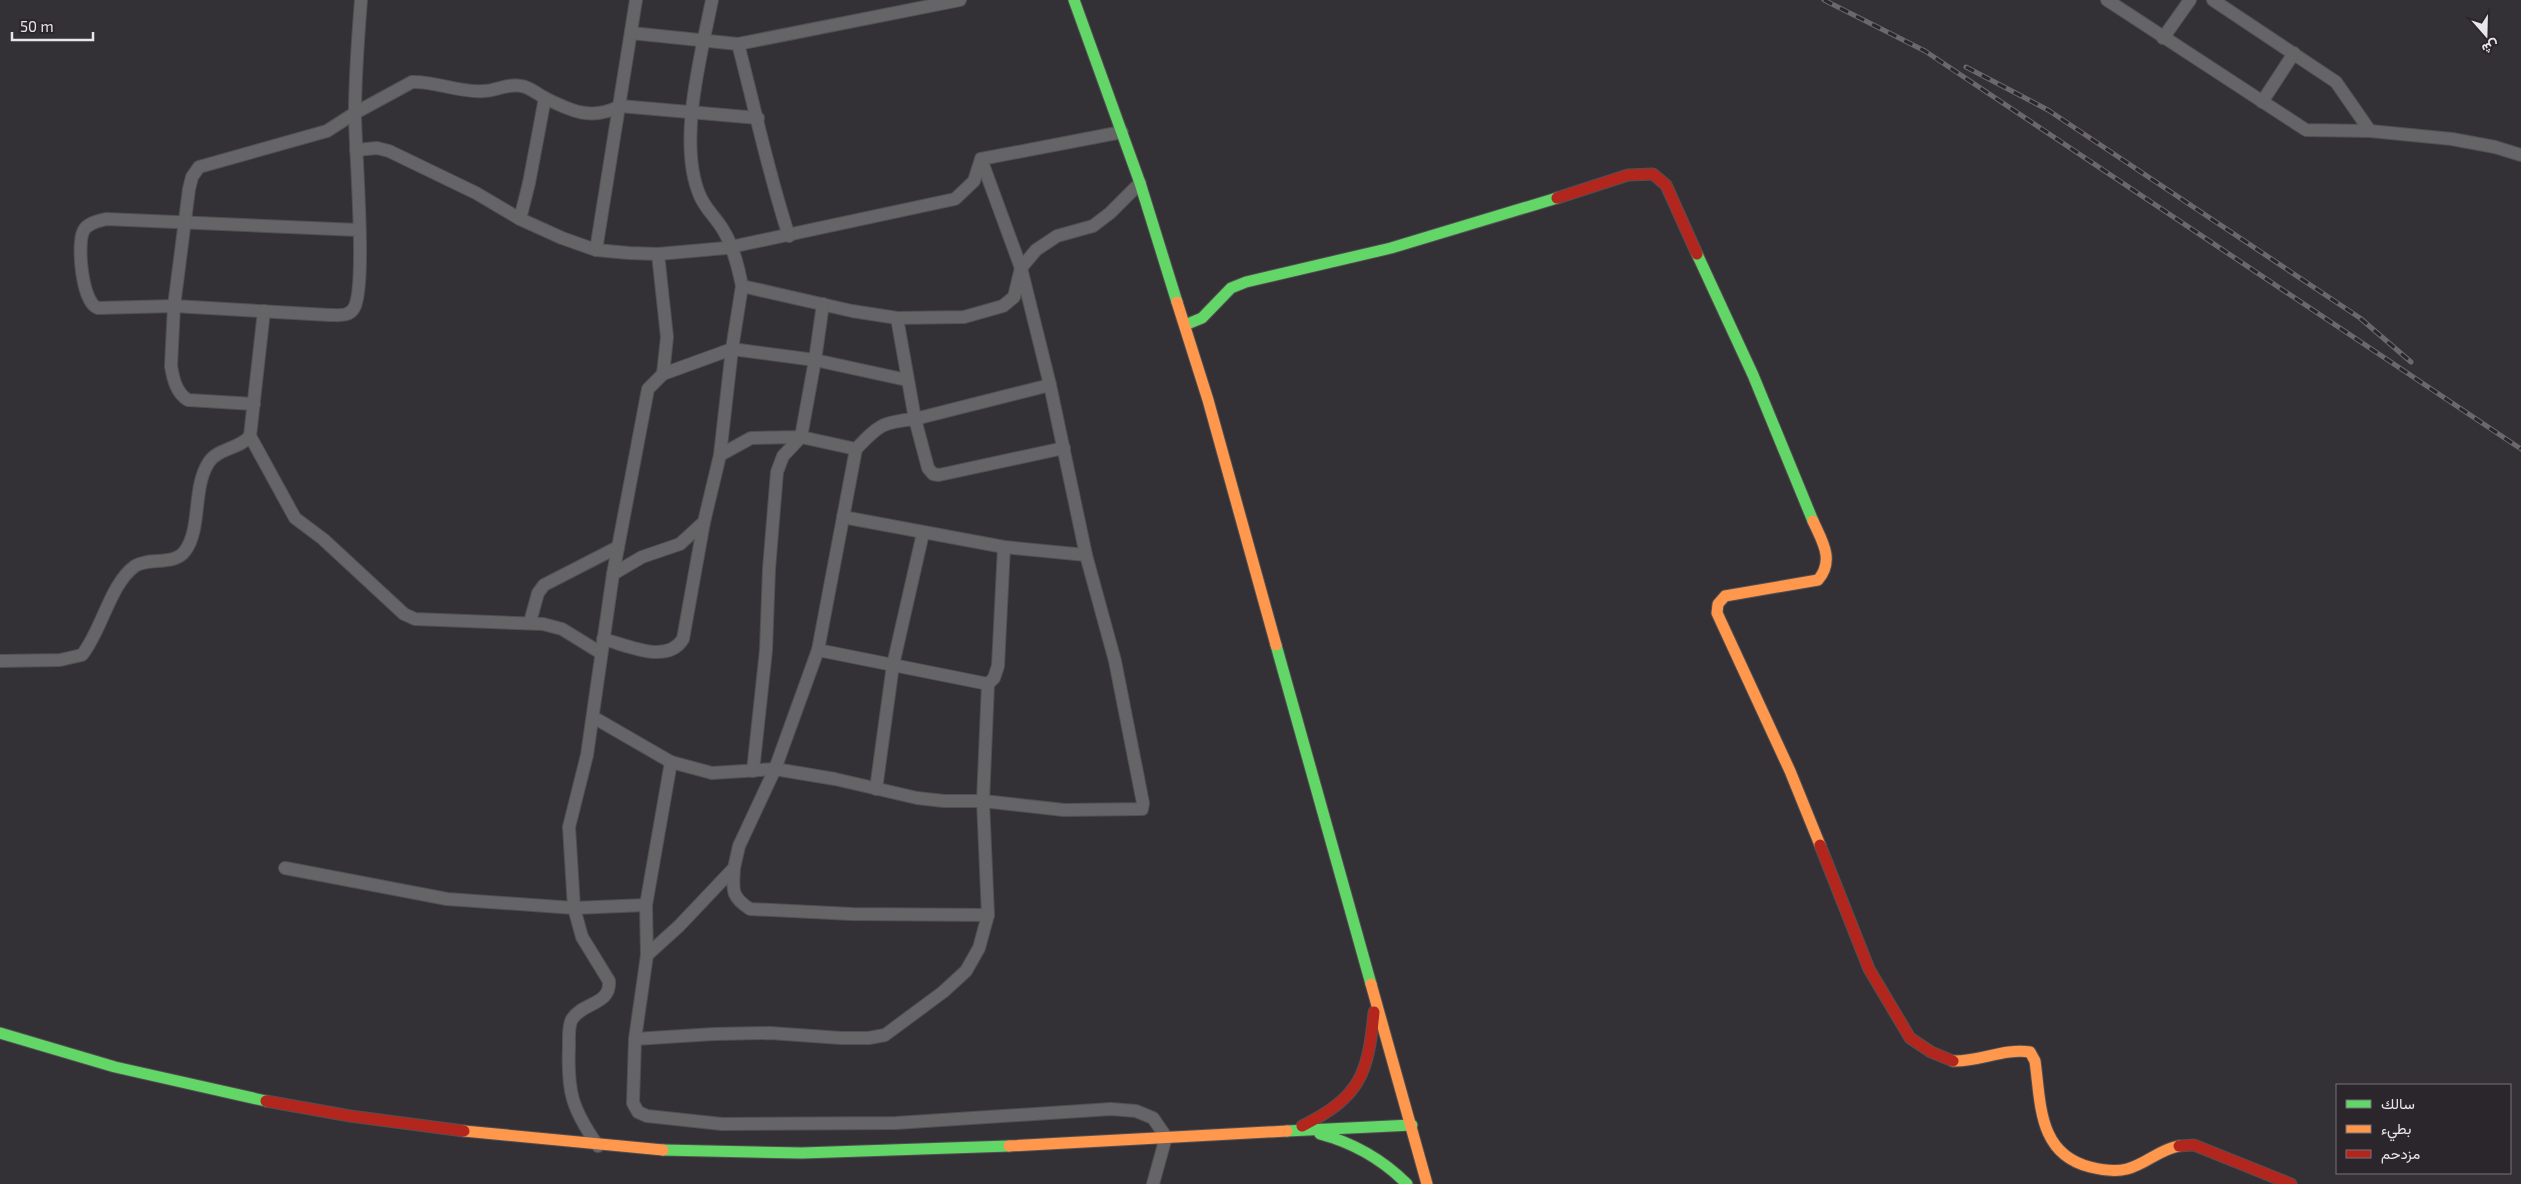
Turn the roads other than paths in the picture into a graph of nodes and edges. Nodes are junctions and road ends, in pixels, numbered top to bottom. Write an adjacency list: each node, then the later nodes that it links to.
1 (361, 0): 18 (street)
2 (636, 0): 9 (street)
3 (712, 0): 11 (street)
4 (960, 0): 12 (street)
5 (1074, 0): 21 (main road)
6 (2190, 0): 10 (street)
7 (2213, 0): 13 (street)
8 (2115, 2): 10 (street)
9 (630, 33): 11 (street); 16 (street)
10 (2162, 38): 15 (street)
11 (704, 40): 12 (street); 17 (street)
12 (738, 44): 19 (street)
13 (2294, 53): 15 (street); 20 (street)
14 (544, 98): 16 (street); 18 (street); 26 (street)
15 (2262, 102): 20 (street)
16 (620, 106): 17 (street); 31 (street)
17 (693, 111): 19 (street); 30 (street)
18 (355, 112): 22 (street); 27 (street)
19 (758, 118): 29 (street)
20 (2370, 131): 23 (street)
21 (1122, 132): 24 (street); 25 (main road)
22 (356, 150): 26 (street); 28 (street)
23 (2521, 155)
24 (981, 159): 29 (street); 33 (street)
25 (1140, 183): 33 (street); 39 (main road)
26 (520, 219): 31 (street)
27 (185, 223): 28 (street); 36 (street); 36 (street)
28 (358, 230): 37 (street)
29 (789, 236): 30 (street)
30 (731, 246): 32 (street); 34 (street)
31 (596, 250): 32 (street)
32 (658, 254): 42 (street)
33 (1021, 268): 38 (street); 44 (street)
34 (742, 286): 35 (street); 40 (street)
35 (823, 304): 38 (street); 41 (street)
36 (174, 306): 37 (street); 45 (street)
37 (264, 311): 45 (street)
38 (897, 318): 43 (street)
39 (1185, 325): 78 (main road); 88 (main road)
40 (732, 349): 41 (street); 42 (street); 51 (street)
41 (815, 360): 43 (street); 48 (street)
42 (663, 374): 56 (street)
43 (907, 380): 46 (street)
44 (1050, 385): 46 (street); 49 (street)
45 (254, 404): 47 (street)
46 (915, 419): 49 (street); 50 (street)
47 (250, 436): 59 (street); 63 (street)
48 (801, 437): 50 (street); 51 (street); 69 (street)
49 (1064, 448): 57 (street)
50 (856, 449): 52 (street)
51 (720, 455): 53 (street)
52 (843, 517): 54 (street); 61 (street)
53 (704, 522): 58 (street); 60 (street)
54 (923, 533): 55 (street); 64 (street)
55 (1004, 547): 57 (street); 65 (street)
56 (618, 548): 58 (street); 59 (street)
57 (1086, 555): 71 (street)
58 (613, 574): 60 (street)
59 (530, 622): 62 (street)
60 (603, 639): 62 (street)
61 (818, 650): 64 (street); 68 (street)
62 (601, 653): 66 (street)
63 (0, 661)
64 (893, 665): 65 (street); 70 (street)
65 (988, 684): 71 (street)
66 (593, 717): 67 (street); 75 (street)
67 (671, 762): 69 (street); 74 (street)
68 (775, 769): 69 (street); 70 (street); 73 (street)
69 (753, 771)
70 (876, 789): 71 (street)
71 (983, 801): 76 (street)
72 (285, 868): 75 (street)
73 (734, 868): 76 (street); 77 (street)
74 (646, 905): 75 (street); 77 (street)
75 (574, 908): 84 (street)
76 (988, 915): 80 (street)
77 (647, 955): 80 (street)
78 (1375, 998): 81 (main road); 82 (main road)
79 (0, 1034): 84 (main road)
80 (634, 1039): 83 (street)
81 (1412, 1125): 82 (main road); 87 (main road)
82 (1295, 1129): 83 (main road); 86 (main road)
83 (1166, 1136): 84 (main road); 85 (street)
84 (598, 1146)
85 (1153, 1184)
86 (1407, 1184)
87 (1427, 1184)
88 (2291, 1184)

